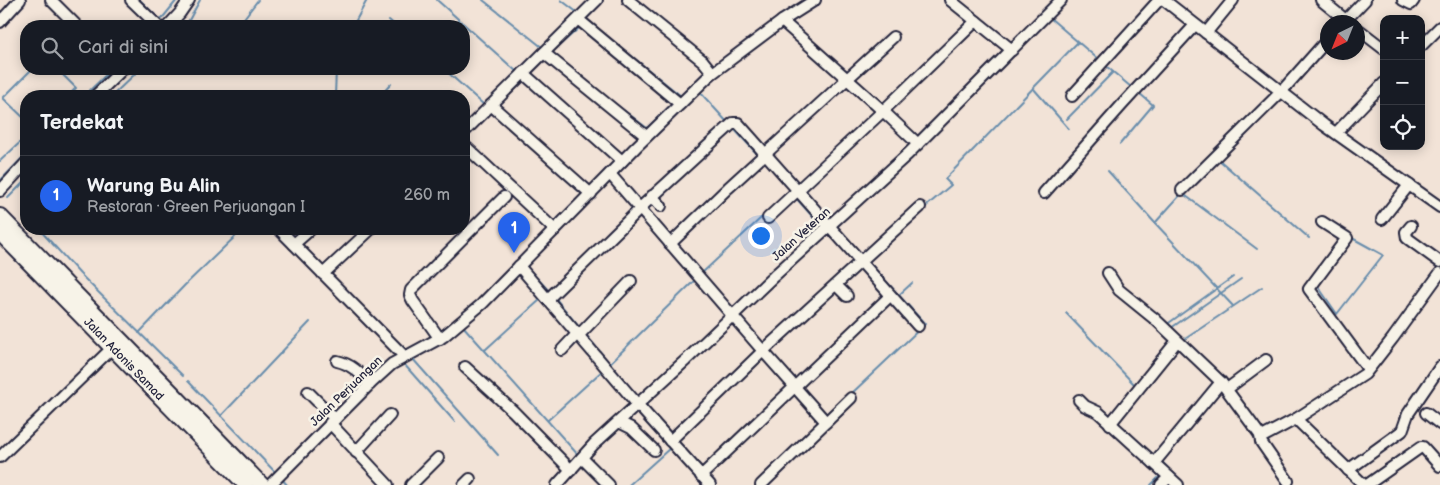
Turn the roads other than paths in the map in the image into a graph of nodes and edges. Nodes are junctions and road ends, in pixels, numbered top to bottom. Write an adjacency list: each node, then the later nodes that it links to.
1 (20, 0): 25 (street)
2 (51, 0): 19 (street)
3 (131, 0): 20 (street)
4 (189, 0): 21 (street)
5 (597, 0): 22 (street)
6 (628, 0): 37 (street)
7 (815, 0): 23 (street, Jalan Perjuangan)
8 (950, 0): 24 (street)
9 (1061, 0): 34 (street, Jalan Veteran)
10 (1159, 0): 43 (street)
11 (1164, 0): 26 (street)
12 (1233, 0): 28 (street)
13 (1320, 0): 17 (street)
14 (1365, 0): 18 (street)
15 (1403, 0): 16 (street)
16 (1414, 0)
17 (1338, 15)
18 (1352, 15)
19 (71, 20)
20 (152, 20)
21 (174, 20)
22 (578, 20): 35 (street); 44 (street)
23 (782, 21): 37 (street, Jalan Perjuangan); 39 (street)
24 (976, 21): 34 (street); 46 (street)
25 (0, 22)
26 (1195, 25): 28 (street); 60 (street)
27 (1440, 27): 31 (street)
28 (1206, 33): 42 (street)
29 (1365, 34): 32 (street)
30 (893, 37): 39 (street)
31 (1425, 42)
32 (1380, 46)
33 (1320, 48): 42 (street)
34 (1012, 50): 50 (street, Jalan Veteran)
35 (544, 53): 36 (street); 49 (street)
36 (523, 72): 45 (street); 53 (street)
37 (710, 73): 44 (street, Jalan Perjuangan)
38 (116, 75): 41 (street)
39 (848, 79): 46 (street); 52 (street)
40 (1380, 87): 48 (street)
41 (101, 90)
42 (1281, 92): 48 (street); 58 (street)
43 (1072, 96)
44 (680, 104): 49 (street, Jalan Perjuangan)
45 (491, 105): 47 (street); 61 (street)
46 (883, 111): 50 (street); 57 (street)
47 (470, 126)
48 (1336, 133): 56 (street)
49 (646, 136): 53 (street, Jalan Perjuangan)
50 (918, 144): 72 (street, Jalan Veteran)
51 (470, 151): 74 (street)
52 (765, 156): 57 (street); 62 (street); 82 (street)
53 (622, 161): 55 (street, Jalan Perjuangan)
54 (20, 169): 59 (street)
55 (610, 174): 61 (street, Jalan Perjuangan); 67 (street)
56 (1409, 184): 65 (street); 70 (street)
57 (796, 190): 69 (street); 72 (street)
58 (1182, 190)
59 (0, 191)
60 (1044, 193)
61 (591, 194): 74 (street, Jalan Perjuangan)
62 (652, 196): 64 (street); 67 (street)
63 (504, 197): 75 (street)
64 (661, 206)
65 (1440, 206)
66 (920, 208): 83 (street)
67 (640, 209): 82 (street); 93 (street)
68 (0, 216): 112 (highway)
69 (768, 218)
70 (1382, 219)
71 (1322, 222): 107 (street)
72 (829, 226): 83 (street); 94 (street, Jalan Veteran)
73 (1411, 226): 84 (street)
74 (555, 230): 85 (street, Jalan Perjuangan)
75 (470, 231)
76 (0, 233): 99 (highway, Jalan Adonis Samad)
77 (285, 235): 81 (street)
78 (304, 235): 81 (street)
79 (365, 235): 88 (street)
80 (466, 235): 97 (street)
81 (294, 244): 88 (street)
82 (670, 244): 94 (street)
83 (861, 261): 90 (street); 92 (street)
84 (1440, 262)
85 (519, 266): 93 (street); 97 (street, Jalan Perjuangan)
86 (1108, 273): 98 (street)
87 (1440, 273): 107 (street)
88 (323, 274): 102 (street)
89 (631, 281): 96 (street)
90 (836, 285): 91 (street); 101 (street)
91 (847, 296)
92 (890, 296): 95 (street); 110 (street)
93 (548, 299): 96 (street)
94 (732, 316): 101 (street); 115 (street, Jalan Veteran)
95 (918, 326)
96 (578, 334): 100 (street); 115 (street)
97 (440, 339): 102 (street, Jalan Perjuangan)
98 (1177, 341): 109 (street); 122 (street)
99 (112, 347): 112 (highway, Jalan Adonis Samad); 128 (street)
100 (562, 350)
101 (763, 351): 110 (street); 125 (street)
102 (404, 356): 108 (street, Jalan Perjuangan)
103 (1266, 360): 109 (street)
104 (337, 361): 108 (street)
105 (465, 367): 133 (street)
106 (1440, 367): 134 (street)
107 (1368, 370): 118 (street)
108 (370, 384): 119 (street, Jalan Perjuangan)
109 (1224, 386): 124 (street); 131 (street)
110 (795, 387): 121 (street); 135 (street)
111 (308, 392): 119 (street)
112 (168, 395): 139 (highway, Jalan Adonis Samad); 140 (highway)
113 (851, 398): 121 (street)
114 (1077, 404): 122 (street)
115 (638, 405): 120 (street, Jalan Veteran); 125 (street)
116 (1426, 413): 123 (street)
117 (390, 415): 127 (street)
118 (1296, 419): 124 (street); 134 (street)
119 (333, 421): 127 (street); 137 (street, Jalan Perjuangan)
120 (619, 422): 126 (street); 130 (street, Jalan Veteran)
121 (826, 422): 146 (street)
122 (1110, 424): 131 (street)
123 (1440, 424)
124 (1260, 435): 138 (street)
125 (670, 441): 135 (street)
126 (654, 450)
127 (356, 452): 141 (street)
128 (0, 458)
129 (438, 458): 142 (street)
130 (582, 458): 133 (street, Jalan Veteran); 144 (street)
131 (1154, 463): 136 (street)
132 (1440, 466): 149 (street)
133 (571, 470): 143 (street, Jalan Veteran)
134 (1348, 470): 149 (street)
135 (702, 476): 145 (street)
136 (1169, 477): 147 (street); 148 (street)
137 (277, 478)
138 (1288, 481)
139 (246, 485)
140 (262, 485)
141 (388, 485)
142 (410, 485)
143 (556, 485)
144 (609, 485)
145 (710, 485)
146 (761, 485)
147 (1160, 485)
148 (1178, 485)
149 (1366, 485)

